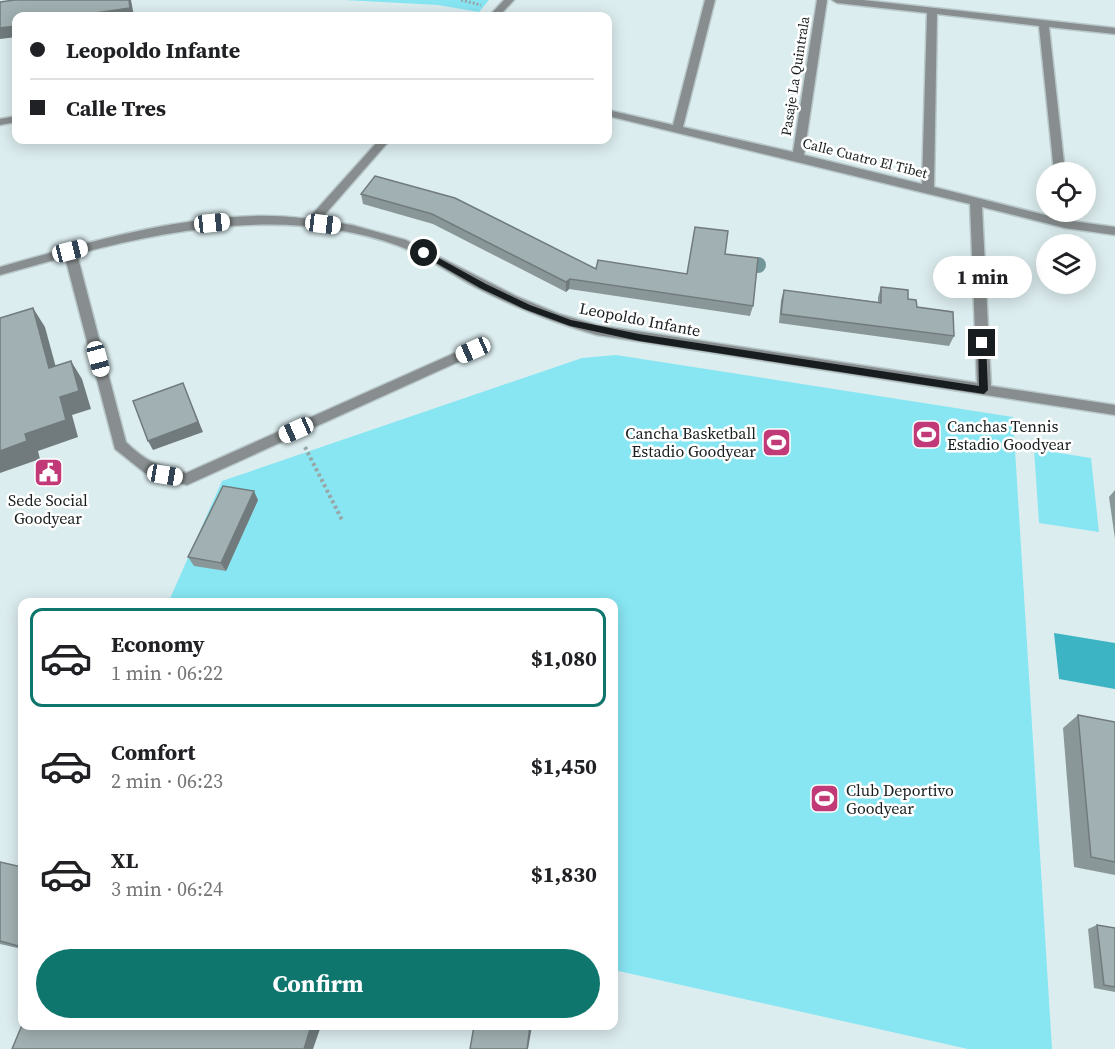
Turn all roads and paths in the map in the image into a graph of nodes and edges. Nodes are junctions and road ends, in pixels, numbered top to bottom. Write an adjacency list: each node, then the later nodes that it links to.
1 (509, 0): 6 (street)
2 (710, 0): 10 (street)
3 (822, 0): 12 (street, Pasaje La Quintrala)
4 (837, 0): 5 (street)
5 (932, 11): 7 (street); 14 (street)
6 (498, 12)
7 (1044, 24): 8 (street); 13 (street)
8 (1115, 32)
9 (612, 113): 10 (street, Calle Cuatro El Tibet)
10 (677, 129): 12 (street, Calle Cuatro El Tibet)
11 (381, 144): 17 (street)
12 (798, 157): 14 (street, Calle Cuatro El Tibet)
13 (1058, 162)
14 (928, 190): 15 (street, Calle Cuatro El Tibet)
15 (976, 202): 16 (street, Calle Cuatro El Tibet); 23 (street)
16 (1036, 213)
17 (311, 222): 20 (street, Leopoldo Infante); 23 (street, Leopoldo Infante)
18 (1080, 222): 19 (street, Calle Cuatro El Tibet)
19 (1115, 231)
20 (70, 251): 21 (street, Leopoldo Infante); 25 (street)
21 (0, 272)
22 (473, 350): 25 (street)
23 (984, 390): 24 (street, Leopoldo Infante)
24 (1115, 410)
25 (296, 430): 26 (path)
26 (342, 520)

